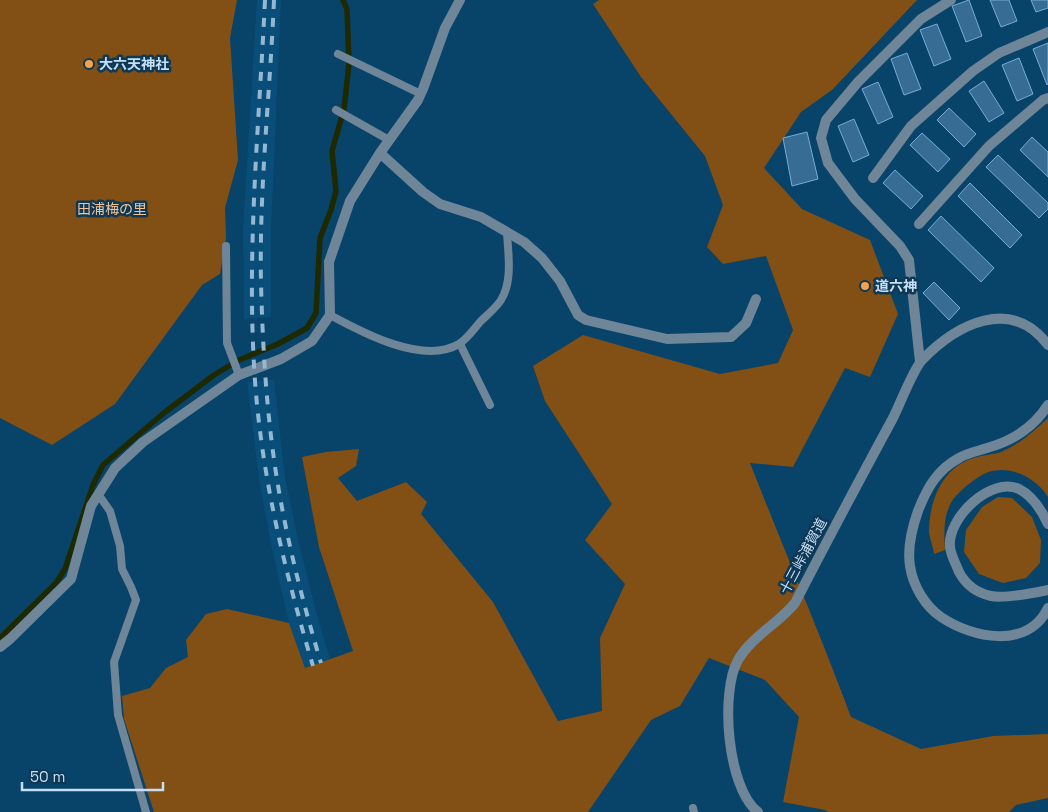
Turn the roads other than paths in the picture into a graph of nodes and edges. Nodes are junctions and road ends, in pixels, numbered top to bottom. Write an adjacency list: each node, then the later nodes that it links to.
1 (460, 0): 5 (street)
2 (951, 0): 18 (street)
3 (1048, 32): 10 (street)
4 (338, 54): 5 (lane)
5 (421, 94): 8 (street)
6 (1048, 98): 11 (street)
7 (336, 110): 8 (lane)
8 (389, 140): 9 (street)
9 (380, 153): 12 (street); 15 (street)
10 (873, 178)
11 (919, 224)
12 (508, 232): 14 (street); 16 (lane)
13 (226, 246): 19 (lane)
14 (756, 299)
15 (330, 315): 16 (lane); 19 (street)
16 (460, 344): 21 (lane)
17 (1048, 346): 18 (street)
18 (920, 362): 28 (street, 十三峠浦賀道)
19 (239, 375): 22 (street)
20 (1048, 405): 25 (street)
21 (490, 406)
22 (98, 494): 26 (street); 27 (lane)
23 (1048, 524): 24 (street)
24 (1048, 590)
25 (1048, 608)
26 (0, 646)
27 (146, 812)
28 (758, 812)

